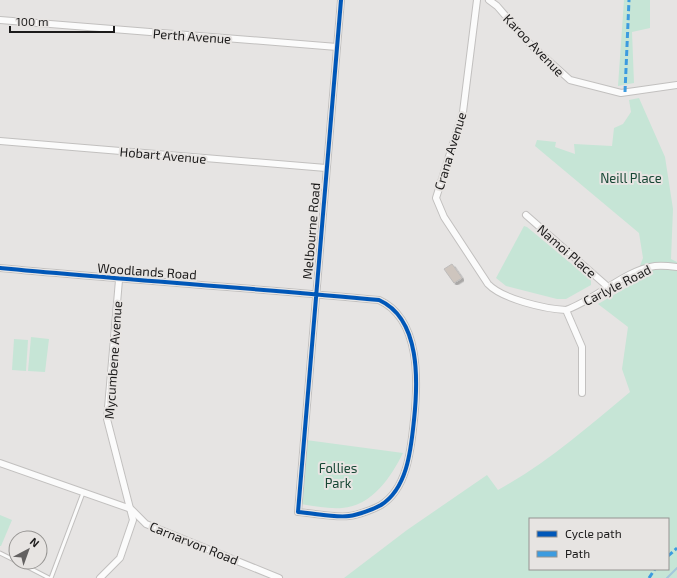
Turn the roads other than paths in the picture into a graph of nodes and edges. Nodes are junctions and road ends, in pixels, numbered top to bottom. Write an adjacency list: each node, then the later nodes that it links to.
1 (341, 0): 5 (street, Melbourne Road)
2 (477, 0): 15 (street, Crana Avenue)
3 (489, 0): 6 (street, Karoo Avenue)
4 (0, 20): 5 (street, Perth Avenue)
5 (337, 47): 8 (street, Melbourne Road)
6 (677, 85)
7 (0, 141): 8 (street, Hobart Avenue)
8 (326, 168): 14 (street, Melbourne Road)
9 (526, 215): 13 (street, Namoi Place)
10 (677, 267): 13 (street, Carlyle Road)
11 (0, 268): 12 (street, Woodlands Road)
12 (119, 280): 14 (street, Woodlands Road); 19 (street, Mycumbene Avenue)
13 (608, 287): 15 (street, Carlyle Road)
14 (316, 294): 20 (street, Melbourne Road); 20 (street, Woodlands Road)
15 (566, 310): 16 (street)
16 (582, 393)
17 (0, 463): 18 (street, Carnarvon Road)
18 (83, 493): 19 (street, Carnarvon Road); 22 (lane)
19 (131, 510): 23 (street, Mycumbene Avenue); 24 (street, Carnarvon Road)
20 (298, 512)
21 (34, 570): 22 (lane)
22 (50, 578)
23 (100, 578)
24 (279, 578)

